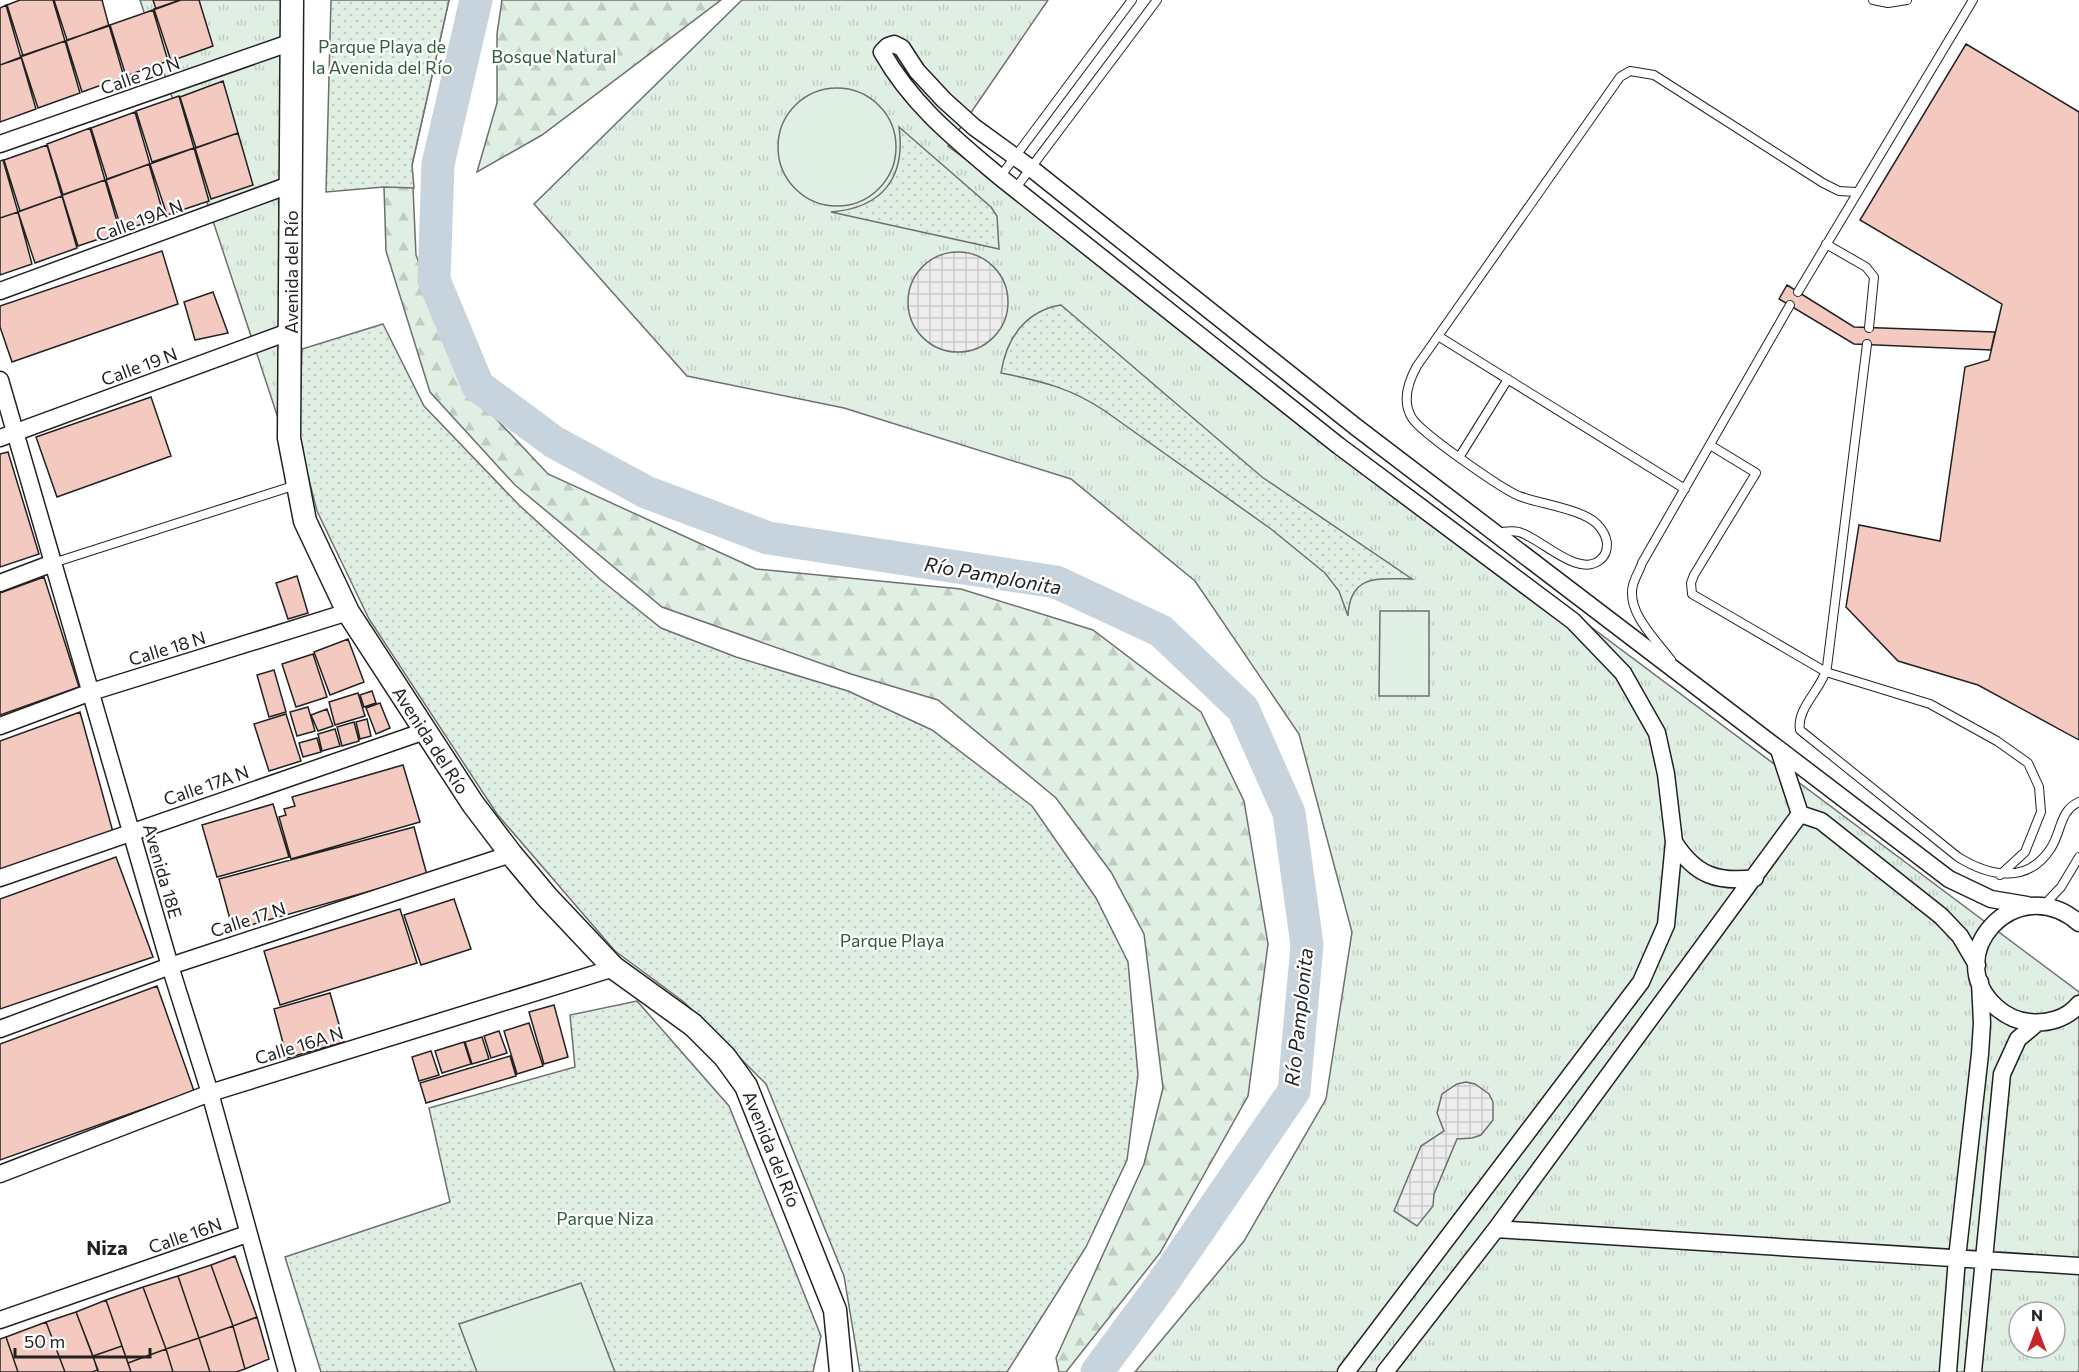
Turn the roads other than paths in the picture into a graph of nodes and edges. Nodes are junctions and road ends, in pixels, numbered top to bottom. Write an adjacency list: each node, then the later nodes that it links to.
1 (292, 0): 7 (main road, Avenida del Río)
2 (1132, 0): 9 (lane)
3 (1157, 0): 10 (lane)
4 (1873, 0): 5 (lane)
5 (1907, 0)
6 (1973, 0): 14 (lane)
7 (292, 42): 8 (street, Calle 20 N); 12 (main road, Avenida del Río)
8 (0, 144)
9 (1016, 157): 10 (street); 11 (lane); 11 (street)
10 (1032, 169): 13 (lane); 25 (street)
11 (1000, 177): 13 (street)
12 (292, 184): 16 (street, Calle 19A N); 20 (main road, Avenida del Río)
13 (1015, 189): 26 (street)
14 (1856, 192): 15 (lane); 21 (lane)
15 (1826, 244): 17 (lane); 19 (lane)
16 (0, 291)
17 (1798, 292)
18 (1790, 305): 29 (lane)
19 (1869, 328)
20 (291, 331): 28 (street, Calle 19 N); 32 (main road, Avenida del Río)
21 (1438, 336): 24 (lane); 31 (lane)
22 (1867, 344): 38 (lane)
23 (0, 380): 28 (street, Avenida 18E)
24 (1508, 380): 31 (lane); 33 (lane)
25 (1316, 393): 26 (street); 27 (street)
26 (1296, 411): 30 (street)
27 (1356, 427): 30 (street); 34 (street)
28 (8, 435): 35 (street, Avenida 18E)
29 (1710, 445): 33 (lane); 38 (lane)
30 (1340, 446): 47 (street)
31 (1460, 456): 34 (lane)
32 (296, 485): 35 (lane); 37 (main road, Avenida del Río)
33 (1685, 489): 39 (lane)
34 (1496, 533): 39 (street)
35 (53, 563): 36 (street); 40 (street, Avenida 18E)
36 (0, 583)
37 (348, 612): 40 (street, Calle 18 N); 42 (main road, Avenida del Río)
38 (1827, 672): 50 (lane); 50 (lane)
39 (1680, 673): 43 (street)
40 (91, 692): 41 (street, Calle 18 N); 46 (street, Avenida 18E)
41 (0, 726)
42 (425, 731): 46 (street, Calle 17A N); 48 (main road, Avenida del Río)
43 (1780, 752): 45 (street); 53 (street)
44 (2079, 802): 50 (lane)
45 (1800, 814): 52 (street); 58 (street)
46 (131, 832): 51 (street, Calle 17A N); 56 (street, Avenida 18E)
47 (1674, 842): 52 (street); 74 (street)
48 (511, 854): 56 (street, Calle 17 N); 57 (main road, Avenida del Río)
49 (2079, 857): 54 (lane)
50 (2000, 875)
51 (0, 878)
52 (1755, 878): 66 (street)
53 (2027, 905): 54 (street); 58 (street)
54 (2044, 905): 55 (street)
55 (2079, 923)
56 (170, 966): 63 (street, Calle 17 N); 64 (street, Avenida 18E)
57 (614, 968): 64 (street, Calle 16A N); 73 (main road, Avenida del Río)
58 (1978, 974): 62 (street); 68 (street)
59 (2079, 1004): 60 (street)
60 (2062, 1017): 61 (street); 62 (street)
61 (2079, 1020)
62 (2037, 1023): 69 (street)
63 (0, 1029)
64 (210, 1093): 65 (street, Calle 16A N); 67 (street, Avenida 18E)
65 (0, 1174)
66 (1496, 1229): 68 (street); 75 (street)
67 (247, 1234): 71 (street, Calle 16N); 72 (street, Avenida 18E)
68 (1957, 1258): 69 (street); 76 (street)
69 (1984, 1260): 70 (street); 77 (street)
70 (2079, 1266)
71 (0, 1320)
72 (282, 1371)
73 (841, 1372)
74 (1346, 1372)
75 (1385, 1372)
76 (1948, 1372)
77 (1973, 1372)

